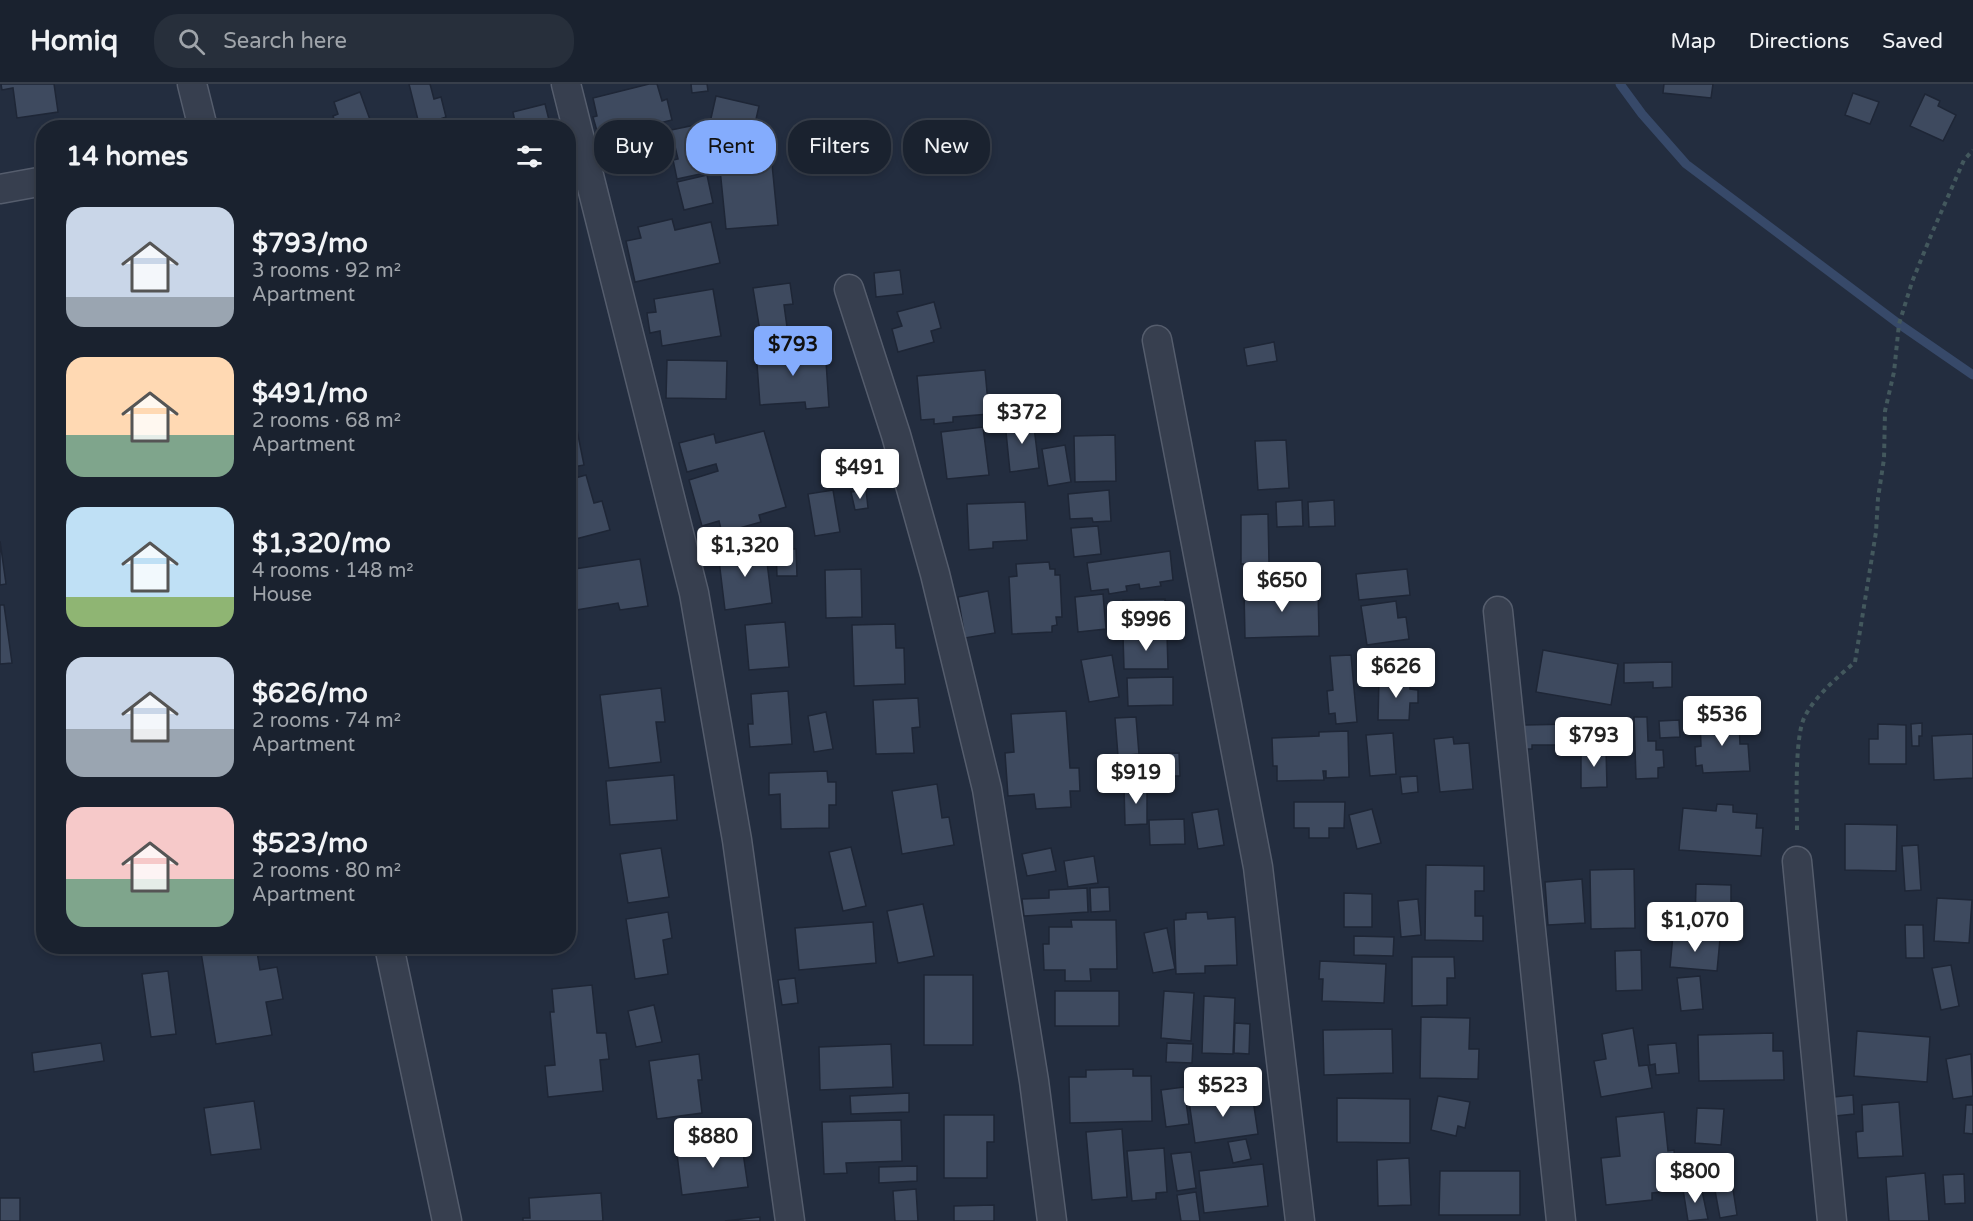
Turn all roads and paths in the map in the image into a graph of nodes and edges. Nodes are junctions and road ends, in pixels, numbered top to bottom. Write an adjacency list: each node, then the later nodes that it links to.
1 (192, 84): 3 (street)
2 (566, 84): 4 (street)
3 (201, 120)
4 (575, 120)
5 (576, 124): 15 (street)
6 (1973, 150): 12 (path)
7 (36, 182): 8 (street)
8 (0, 189)
9 (849, 289): 16 (street)
10 (1157, 340): 17 (street)
11 (1498, 611): 18 (street)
12 (1797, 861): 19 (street)
13 (391, 954): 14 (street)
14 (447, 1221)
15 (790, 1221)
16 (1052, 1221)
17 (1300, 1221)
18 (1561, 1221)
19 (1832, 1221)

